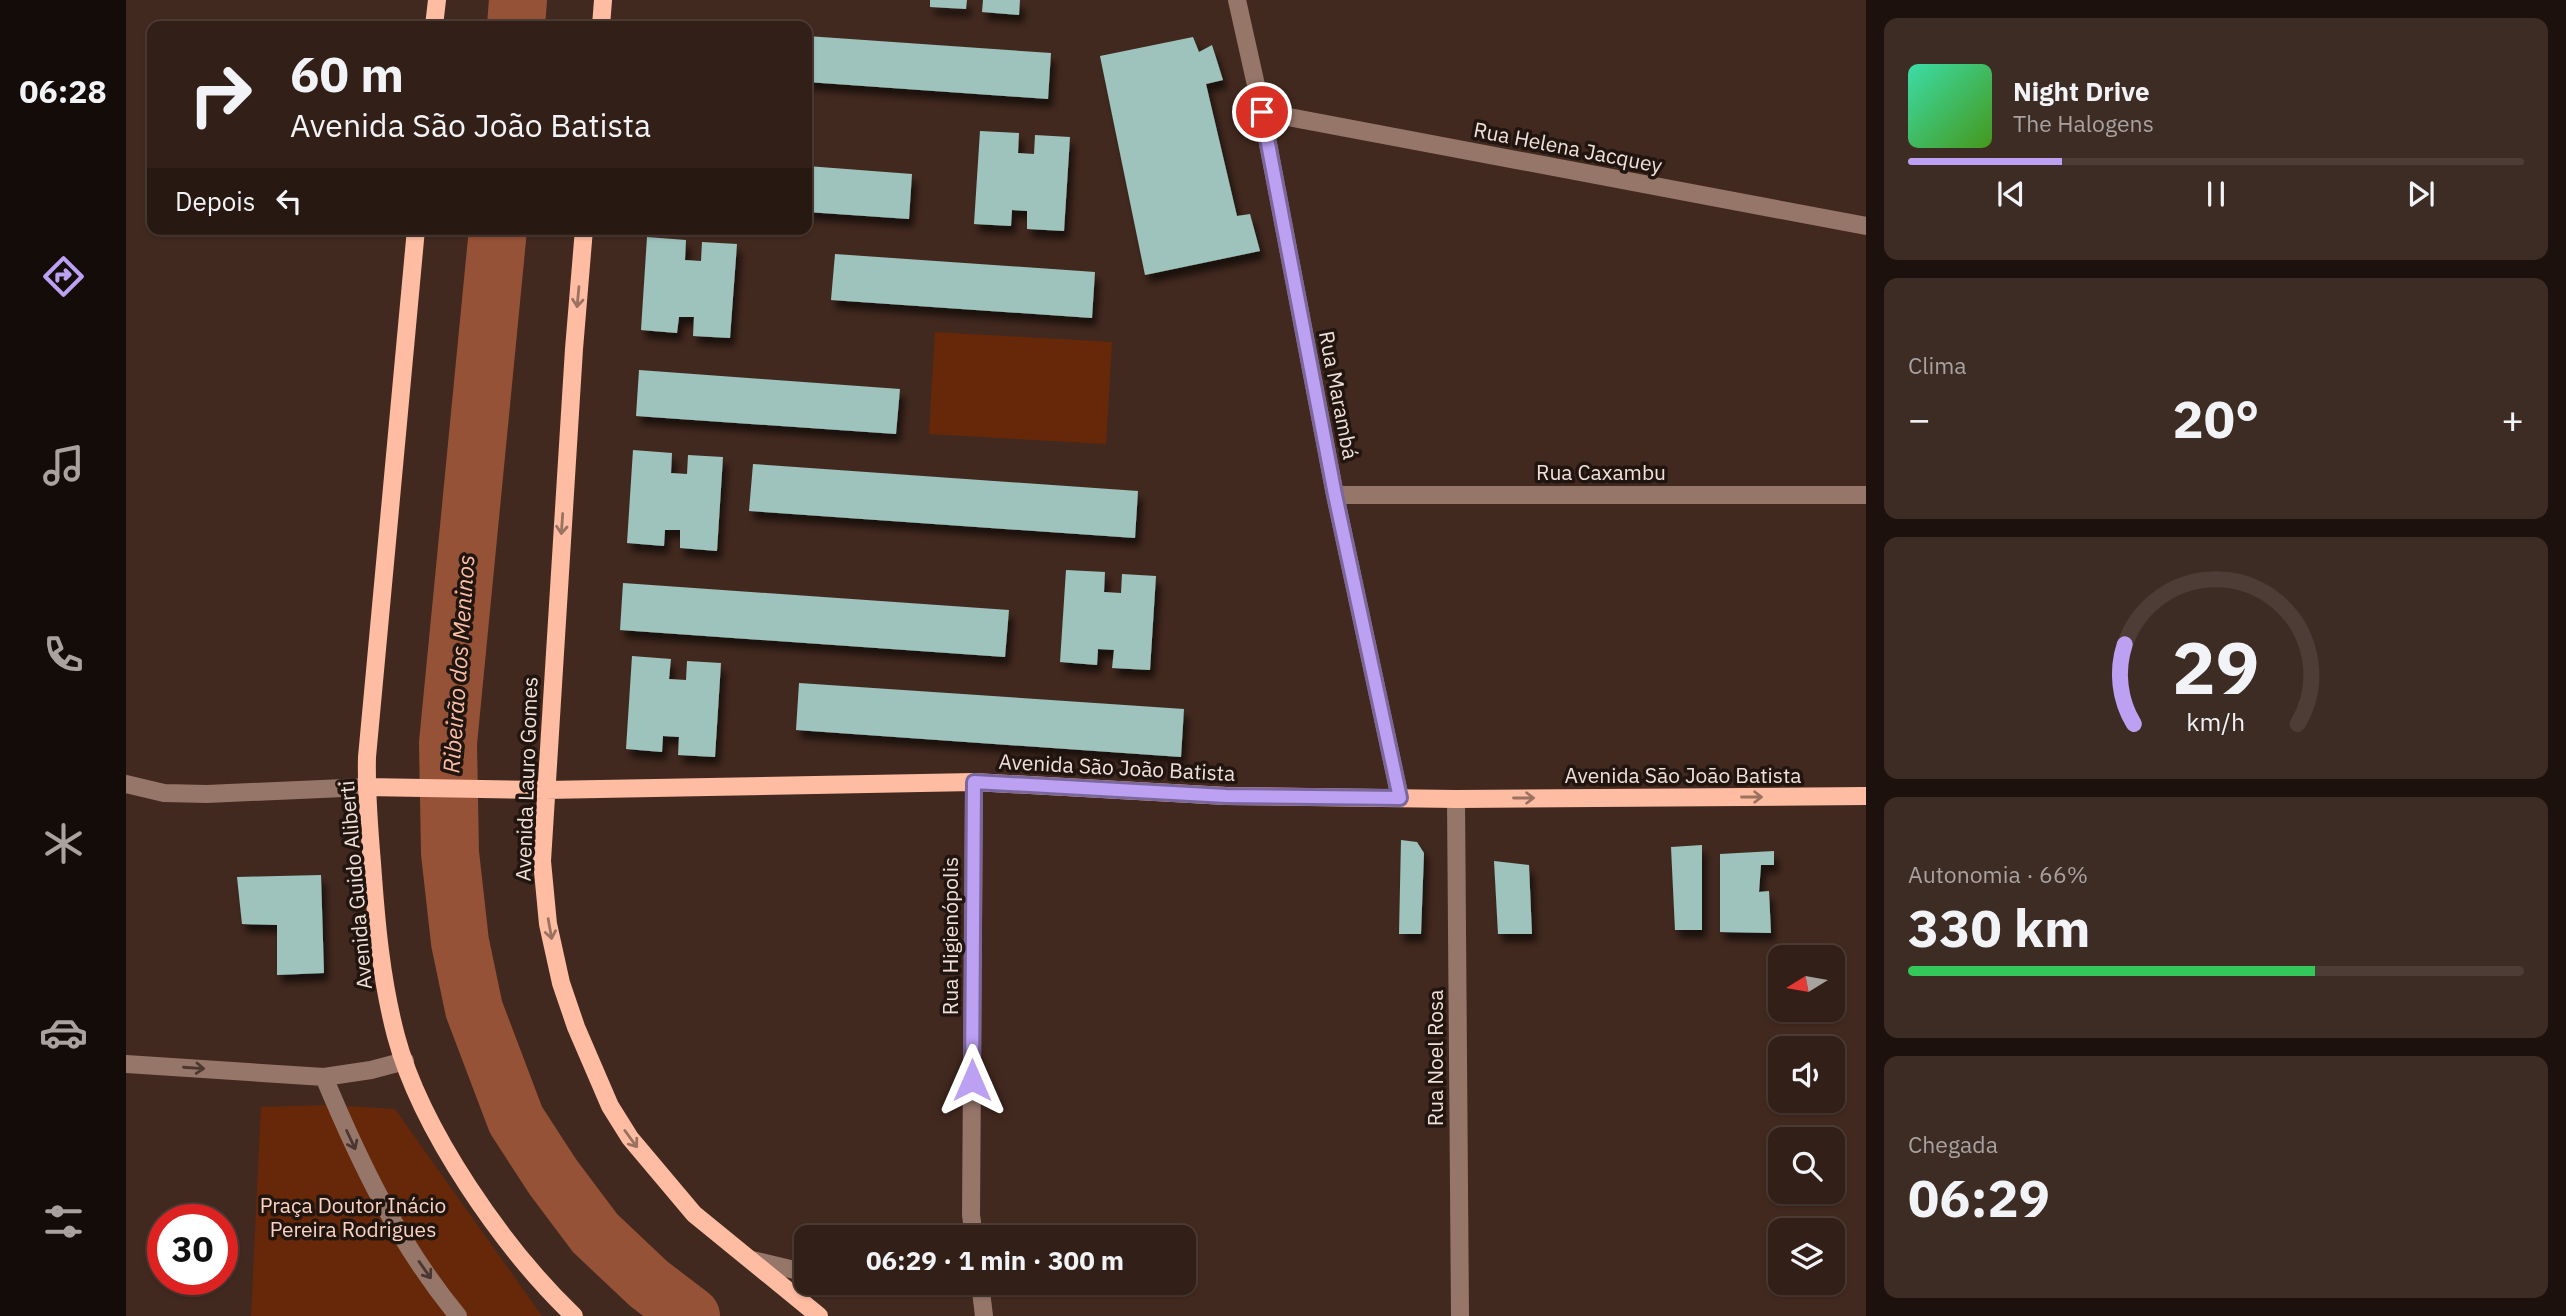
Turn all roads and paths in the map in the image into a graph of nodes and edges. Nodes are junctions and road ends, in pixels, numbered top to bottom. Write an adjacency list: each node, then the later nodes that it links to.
1 (437, 0): 4 (main road)
2 (603, 0): 5 (main road)
3 (1237, 0): 6 (street, Rua Marambá)
4 (435, 21)
5 (601, 21)
6 (1262, 112): 7 (street, Rua Helena Jacquey); 10 (street, Rua Marambá)
7 (1866, 226)
8 (415, 235): 14 (main road, Avenida Guido Aliberti)
9 (584, 235): 15 (main road, Avenida Lauro Gomes, one-way to 15)
10 (1335, 495): 11 (street, Rua Caxambu); 17 (street, Rua Marambá)
11 (1866, 495)
12 (974, 782): 15 (main road, Avenida São João Batista); 17 (main road, Avenida São João Batista); 22 (street, Rua Higienópolis)
13 (126, 784): 14 (street)
14 (366, 788): 15 (main road, Avenida São João Batista); 19 (main road, Avenida Guido Aliberti)
15 (545, 790): 25 (main road, Avenida Lauro Gomes, one-way to 25)
16 (1866, 796): 18 (main road, Avenida São João Batista, one-way to 16)
17 (1400, 798): 18 (main road, Avenida São João Batista)
18 (1456, 799): 32 (street, Rua Noel Rosa)
19 (405, 1061): 21 (street); 29 (main road, Avenida Guido Aliberti)
20 (126, 1064): 21 (street, one-way to 21)
21 (324, 1077): 28 (street, one-way to 28)
22 (971, 1215): 23 (street); 24 (street, Rua Higienópolis)
23 (965, 1225)
24 (972, 1225)
25 (752, 1261): 26 (street); 30 (main road, Avenida Lauro Gomes)
26 (794, 1270)
27 (981, 1295): 31 (street)
28 (458, 1316)
29 (574, 1316)
30 (819, 1316)
31 (984, 1316)
32 (1460, 1316)

